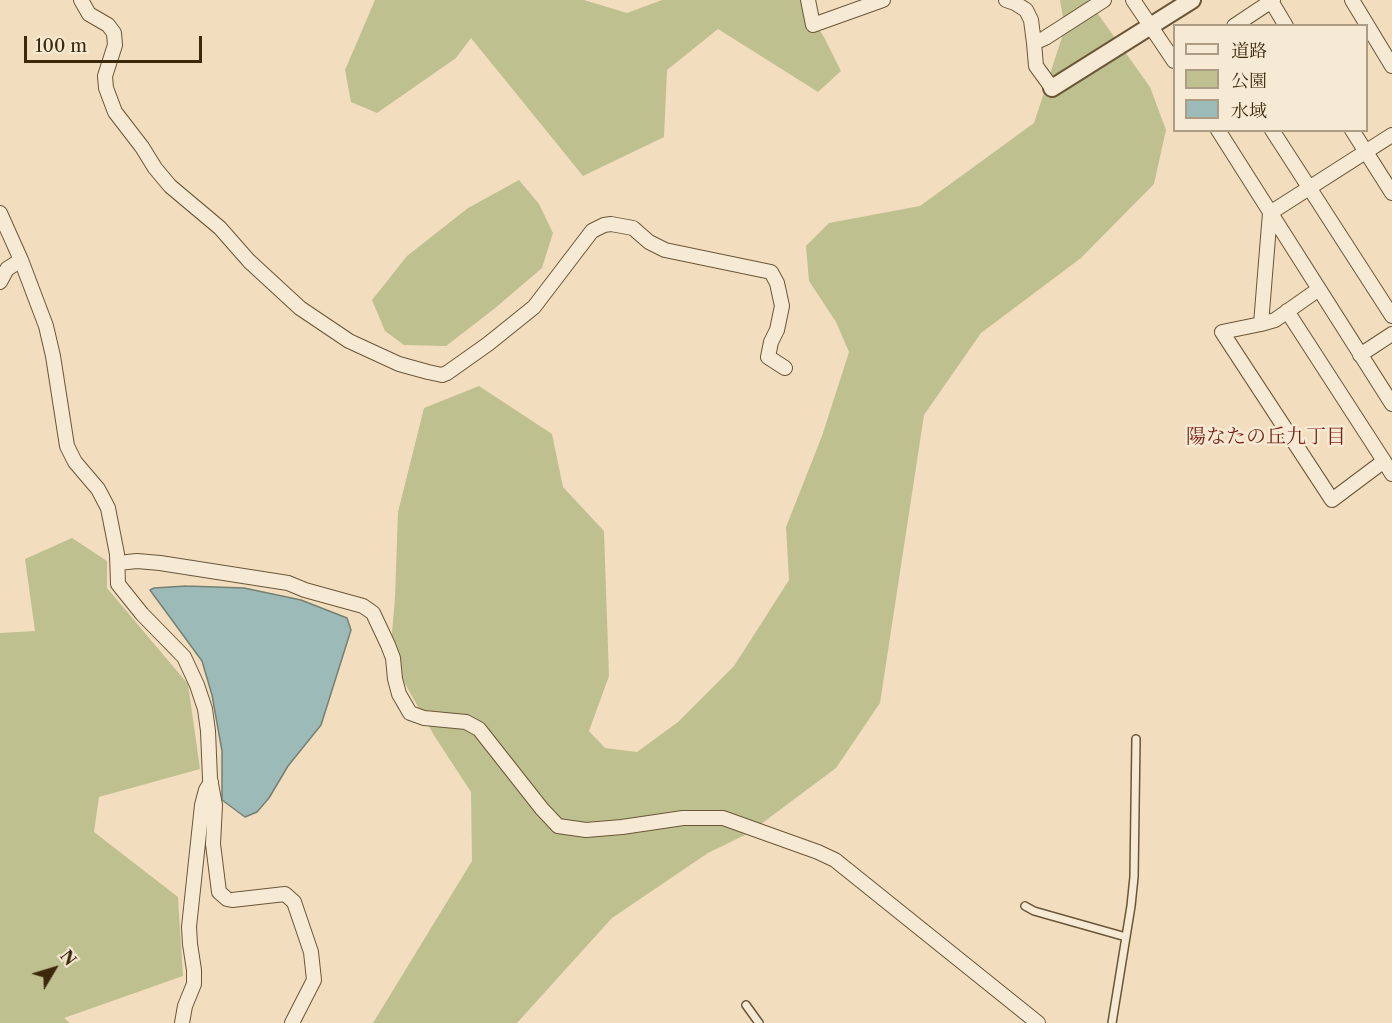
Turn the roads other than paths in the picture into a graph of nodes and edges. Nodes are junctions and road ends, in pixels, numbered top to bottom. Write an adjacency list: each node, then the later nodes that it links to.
1 (81, 0): 37 (street)
2 (808, 0): 3 (street)
3 (883, 0)
4 (1006, 0): 16 (street)
5 (1104, 0): 10 (street)
6 (1133, 0): 14 (street)
7 (1192, 0): 14 (street)
8 (1352, 0): 13 (street)
9 (1272, 1): 11 (street); 12 (street)
10 (1087, 4): 16 (street)
11 (1237, 24)
12 (1285, 24)
13 (1367, 24)
14 (1151, 26): 17 (street); 19 (street)
15 (1368, 26): 18 (street)
16 (1034, 42): 19 (street)
17 (1173, 59)
18 (1392, 66)
19 (1052, 88)
20 (1219, 132): 28 (street)
21 (1273, 132): 25 (street)
22 (1353, 132): 24 (street)
23 (1392, 135): 24 (street)
24 (1365, 152): 25 (street); 26 (street)
25 (1310, 188): 28 (street); 33 (street)
26 (1392, 193)
27 (0, 213): 29 (street)
28 (1270, 213): 31 (street); 34 (street)
29 (21, 260): 30 (street); 41 (street)
30 (0, 282)
31 (1318, 289): 32 (street); 36 (street)
32 (1287, 311): 34 (street); 39 (street)
33 (1392, 316)
34 (1260, 324): 39 (street)
35 (1392, 334): 36 (street)
36 (1360, 355): 38 (street)
37 (785, 368)
38 (1392, 404)
39 (1384, 461): 40 (street)
40 (1392, 474)
41 (118, 563): 43 (street); 50 (street)
42 (1136, 739): 45 (lane)
43 (211, 782): 47 (street); 48 (street)
44 (1025, 906): 45 (lane)
45 (1126, 937): 51 (lane)
46 (746, 1005): 49 (lane)
47 (182, 1023)
48 (292, 1023)
49 (759, 1023)
50 (1038, 1023)
51 (1112, 1023)

